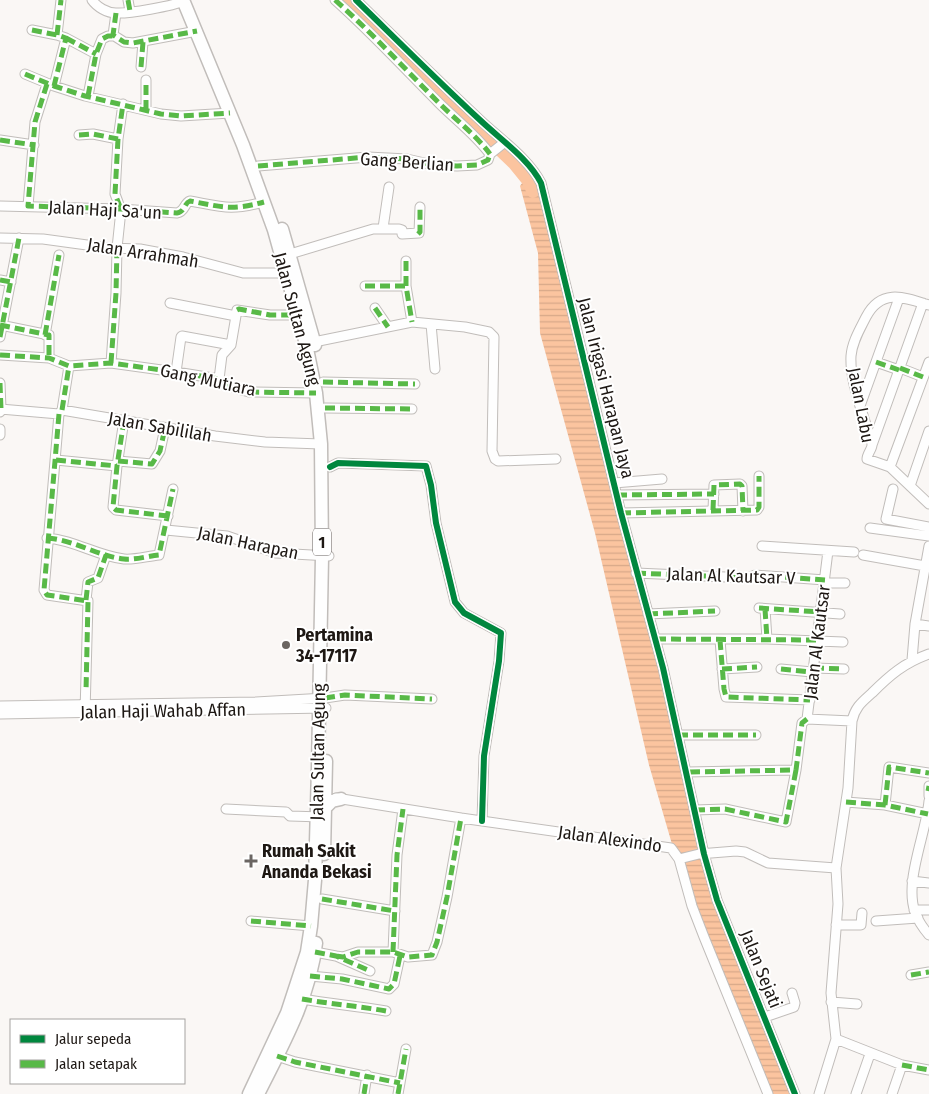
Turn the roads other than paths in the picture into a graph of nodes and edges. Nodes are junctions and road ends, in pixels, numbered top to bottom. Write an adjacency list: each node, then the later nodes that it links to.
1 (61, 0): 11 (street)
2 (92, 0): 8 (street)
3 (128, 0): 7 (street)
4 (186, 0): 7 (street); 10 (highway, Jalan Sultan Agung / 1); 31 (highway, Jalan Sultan Agung / 1)
5 (335, 0): 14 (street)
6 (356, 0): 14 (street, Jalan Irigasi Harapan Jaya)
7 (130, 12): 8 (street)
8 (116, 13): 12 (street)
9 (32, 30): 11 (street)
10 (197, 31): 13 (street); 25 (highway, Jalan Sultan Agung / 1)
11 (61, 36): 15 (street); 19 (street)
12 (114, 36): 13 (street); 15 (street)
13 (143, 42): 16 (street)
14 (393, 46): 20 (street, Jalan Irigasi Harapan Jaya); 22 (street)
15 (96, 54): 21 (street)
16 (141, 67)
17 (25, 74): 19 (street)
18 (146, 80): 24 (street)
19 (50, 85): 21 (street); 29 (street)
20 (450, 92): 22 (street); 30 (street, Jalan Irigasi Harapan Jaya)
21 (88, 96): 23 (street)
22 (441, 102): 30 (street)
23 (123, 104): 24 (street); 27 (street)
24 (146, 110): 25 (street)
25 (230, 113): 33 (highway, Jalan Sultan Agung / 1)
26 (79, 134): 27 (street)
27 (118, 139): 37 (street)
28 (0, 140): 29 (street)
29 (34, 146): 35 (street)
30 (498, 148): 31 (street, Gang Berlian); 97 (street, Jalan Irigasi Harapan Jaya)
31 (258, 166): 42 (highway, Jalan Sultan Agung / 1)
32 (389, 187): 38 (street)
33 (264, 202): 37 (street, Jalan Haji Sa'un); 45 (highway, Jalan Sultan Agung / 1)
34 (0, 206): 35 (street, Jalan Haji Sa'un)
35 (28, 206): 37 (street, Jalan Haji Sa'un)
36 (420, 207): 38 (street)
37 (121, 209): 41 (street)
38 (383, 228): 42 (street)
39 (0, 238): 40 (street, Jalan Arrahmah)
40 (19, 238): 41 (street, Jalan Arrahmah); 47 (street)
41 (117, 248): 45 (street, Jalan Arrahmah); 68 (street)
42 (290, 254): 62 (highway, Jalan Sultan Agung / 1)
43 (59, 255): 60 (street)
44 (406, 260): 49 (street)
45 (285, 273): 54 (highway, Jalan Sultan Agung / 1)
46 (0, 280): 47 (street)
47 (11, 282): 58 (street)
48 (365, 286): 49 (street)
49 (406, 286): 56 (street)
50 (899, 298): 52 (street); 66 (street); 78 (street, Jalan Labu)
51 (170, 303): 55 (street)
52 (926, 304): 71 (street)
53 (375, 308): 59 (street)
54 (298, 315): 55 (street); 62 (highway, Jalan Sultan Agung / 1)
55 (236, 316): 63 (street)
56 (412, 322): 57 (street); 59 (street)
57 (431, 324): 70 (street); 90 (street)
58 (1, 326): 60 (street); 61 (street)
59 (388, 327): 62 (street)
60 (45, 335): 65 (street)
61 (0, 337)
62 (311, 343): 77 (highway, Jalan Sultan Agung / 1)
63 (231, 345): 72 (street); 74 (street)
64 (0, 354): 65 (street)
65 (49, 358): 69 (street)
66 (876, 362): 71 (street); 78 (street)
67 (929, 362): 73 (street)
68 (111, 363): 69 (street, Gang Mutiara); 72 (street, Gang Mutiara)
69 (69, 366): 82 (street)
70 (435, 368)
71 (899, 369): 73 (street); 89 (street)
72 (176, 372): 74 (street, Gang Mutiara)
73 (923, 377): 94 (street)
74 (218, 379): 77 (street, Gang Mutiara)
75 (0, 383): 81 (street)
76 (415, 384): 77 (street, Gang Mutiara)
77 (320, 387): 79 (highway, Jalan Sultan Agung / 1); 88 (highway, Jalan Sultan Agung / 1)
78 (860, 406): 89 (street, Jalan Labu)
79 (325, 408): 80 (street); 93 (highway, Jalan Sultan Agung / 1)
80 (412, 409)
81 (0, 410): 82 (street, Jalan Sabililah)
82 (61, 412): 83 (street, Jalan Sabililah); 91 (street)
83 (124, 420): 84 (street, Jalan Sabililah); 92 (street)
84 (165, 428): 88 (street, Jalan Sabililah); 92 (street)
85 (0, 429): 87 (street)
86 (929, 431): 98 (street)
87 (0, 435)
88 (321, 444): 119 (highway, Jalan Sultan Agung / 1)
89 (872, 445): 94 (street, Jalan Labu)
90 (556, 459)
91 (56, 460): 92 (street); 112 (street)
92 (117, 464): 107 (street)
93 (330, 467): 119 (highway, Jalan Sultan Agung / 1); 166 (street)
94 (890, 467): 98 (street, Jalan Labu)
95 (759, 476): 105 (street)
96 (662, 479): 97 (street)
97 (614, 483): 102 (street, Jalan Irigasi Harapan Jaya)
98 (910, 486): 103 (street, Jalan Labu)
99 (173, 489): 107 (street)
100 (893, 489): 108 (street)
101 (714, 494): 102 (street); 104 (street); 105 (street)
102 (617, 496): 106 (street, Jalan Irigasi Harapan Jaya)
103 (929, 504)
104 (713, 510): 105 (street); 106 (street)
105 (743, 511)
106 (621, 513): 121 (street, Jalan Irigasi Harapan Jaya)
107 (168, 516): 110 (street)
108 (929, 527)
109 (870, 528): 111 (street)
110 (166, 530): 117 (street); 119 (street, Jalan Harapan)
111 (929, 536)
112 (47, 538): 117 (street); 124 (street)
113 (762, 546): 115 (street)
114 (929, 546): 120 (street)
115 (828, 551): 116 (street); 122 (street, Jalan Al Kautsar)
116 (854, 552)
117 (106, 555): 124 (street)
118 (863, 555): 120 (street)
119 (325, 556): 145 (highway, Jalan Sultan Agung / 1)
120 (925, 566): 129 (street)
121 (636, 573): 122 (street, Jalan Al Kautsar V); 127 (street, Jalan Irigasi Harapan Jaya)
122 (825, 581): 123 (street, Jalan Al Kautsar V); 126 (street, Jalan Al Kautsar)
123 (845, 583)
124 (86, 600): 147 (street)
125 (715, 611): 127 (street)
126 (820, 612): 128 (street); 132 (street); 134 (street, Jalan Al Kautsar)
127 (648, 614): 131 (street, Jalan Irigasi Harapan Jaya)
128 (840, 614)
129 (916, 624): 130 (street); 137 (street)
130 (929, 626)
131 (656, 639): 133 (street); 151 (street, Jalan Irigasi Harapan Jaya)
132 (767, 639): 133 (street); 134 (street)
133 (720, 640): 139 (street)
134 (818, 640): 135 (street); 142 (street, Jalan Al Kautsar)
135 (843, 642)
136 (929, 654): 137 (street)
137 (912, 660): 150 (street)
138 (757, 667): 139 (street)
139 (722, 669): 144 (street)
140 (781, 669): 142 (street)
141 (844, 669): 142 (street)
142 (813, 670): 144 (street, Jalan Al Kautsar)
143 (432, 699): 145 (street, Jalan Haji Wahab Affan)
144 (810, 700): 149 (street, Jalan Al Kautsar)
145 (322, 703): 147 (street, Jalan Haji Wahab Affan); 159 (highway, Jalan Sultan Agung / 1)
146 (0, 706): 147 (street, Jalan Haji Wahab Affan)
147 (86, 710): 148 (street, Jalan Haji Wahab Affan)
148 (0, 714)
149 (807, 719): 150 (street, Jalan Al Kautsar); 153 (street)
150 (852, 720): 158 (street)
151 (678, 735): 152 (street); 154 (street, Jalan Irigasi Harapan Jaya)
152 (756, 735)
153 (796, 770): 154 (street); 163 (street)
154 (687, 772): 163 (street, Jalan Irigasi Harapan Jaya)
155 (929, 773): 160 (street)
156 (929, 793): 165 (street)
157 (341, 798): 159 (highway); 162 (street, Jalan Alexindo)
158 (846, 802): 160 (street); 171 (street)
159 (322, 804): 161 (street); 174 (highway, Jalan Sultan Agung / 1); 182 (highway, Jalan Sultan Agung / 1)
160 (885, 805): 165 (street)
161 (226, 809)
162 (403, 809): 164 (street, Jalan Alexindo); 176 (street)
163 (695, 810): 169 (street, Jalan Irigasi Harapan Jaya)
164 (461, 818): 166 (street, Jalan Alexindo); 185 (street)
165 (928, 820): 167 (street)
166 (482, 821): 170 (street, Jalan Alexindo)
167 (919, 852): 168 (street); 172 (street)
168 (929, 853)
169 (701, 854): 170 (street); 171 (street); 196 (street, Jalan Sejati)
170 (683, 858): 209 (street, Jalan Alexindo)
171 (836, 868): 181 (street)
172 (912, 881): 173 (street); 178 (street)
173 (929, 883)
174 (322, 899): 176 (street); 184 (highway, Jalan Sultan Agung / 1)
175 (929, 910): 178 (street)
176 (394, 911): 185 (street)
177 (862, 913): 181 (street)
178 (916, 914): 180 (street); 183 (street)
179 (251, 921): 182 (street)
180 (876, 921)
181 (836, 925): 193 (street)
182 (311, 926): 205 (highway, Jalan Sultan Agung / 1)
183 (929, 935)
184 (315, 952): 186 (street); 190 (highway, Jalan Sultan Agung / 1)
185 (397, 954): 186 (street); 190 (street)
186 (336, 956): 187 (street)
187 (370, 971)
188 (929, 972): 189 (street)
189 (911, 974)
190 (310, 976): 192 (highway, Jalan Sultan Agung / 1)
191 (792, 993): 196 (street)
192 (302, 999): 195 (street); 200 (highway, Jalan Sultan Agung / 1)
193 (831, 1002): 194 (street); 197 (street)
194 (857, 1004)
195 (386, 1011)
196 (765, 1017): 210 (street, Jalan Sejati)
197 (836, 1039): 199 (street); 211 (street)
198 (406, 1049): 204 (street)
199 (870, 1054): 201 (street); 212 (street)
200 (277, 1056): 203 (street); 206 (highway, Jalan Sultan Agung / 1)
201 (902, 1065): 202 (street); 213 (street)
202 (929, 1070)
203 (367, 1075): 204 (street); 207 (street)
204 (400, 1083): 208 (street)
205 (249, 1094)
206 (258, 1094)
207 (364, 1094)
208 (398, 1094)
209 (768, 1094)
210 (796, 1094)
211 (819, 1094)
212 (856, 1094)
213 (892, 1094)

